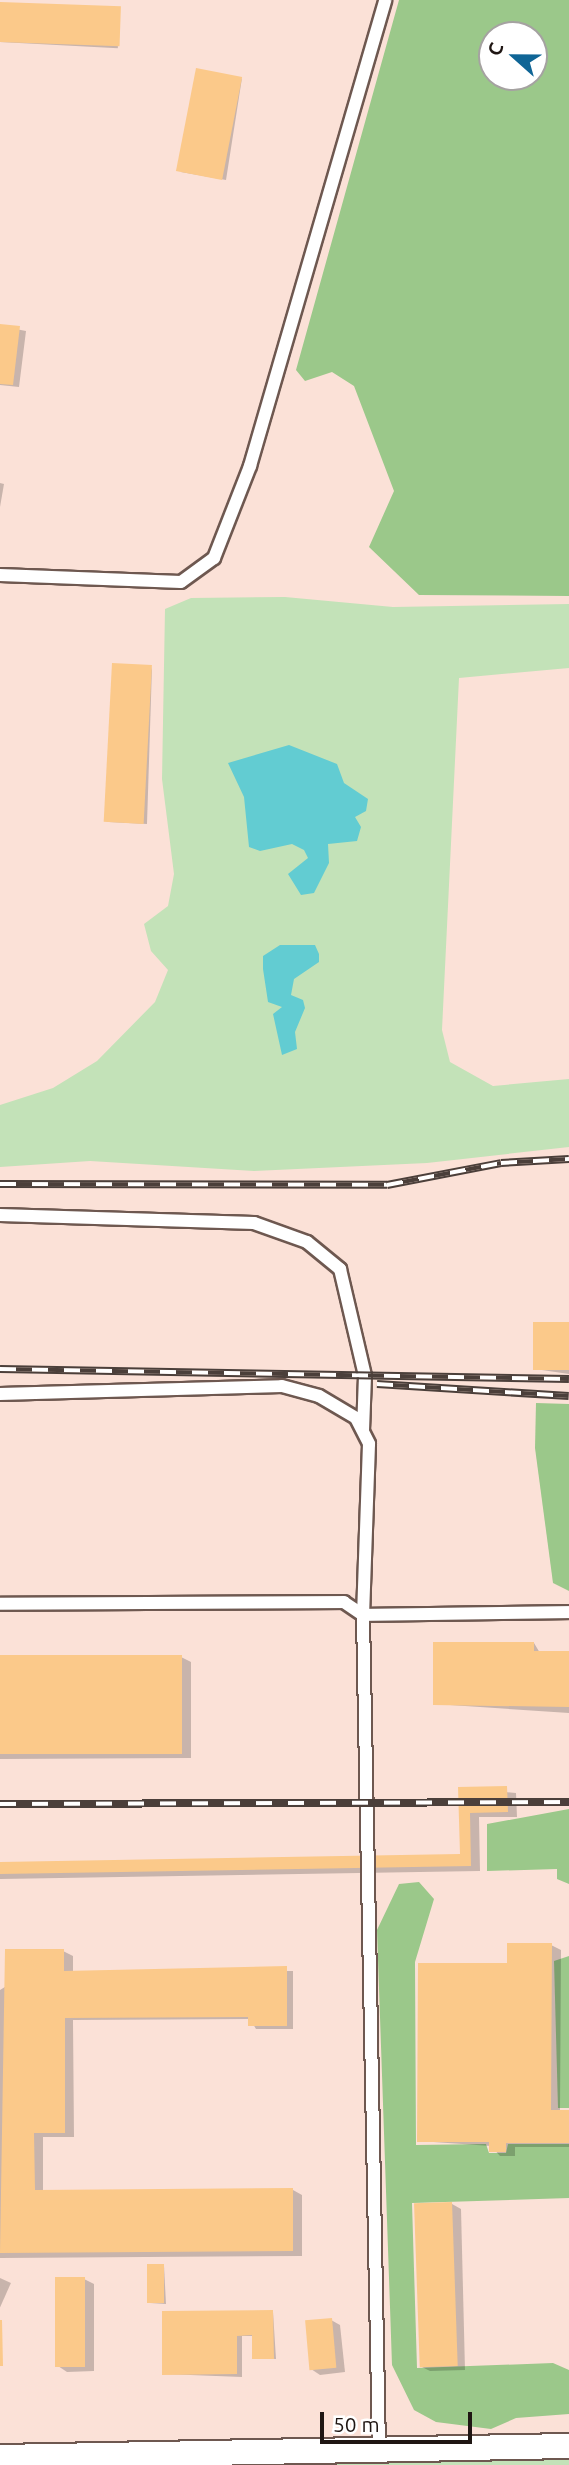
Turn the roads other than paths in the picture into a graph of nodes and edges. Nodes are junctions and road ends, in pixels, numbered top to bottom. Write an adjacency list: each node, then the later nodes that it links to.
1 (385, 0): 2 (lane)
2 (0, 575)
3 (0, 1215): 5 (lane)
4 (0, 1394): 5 (lane)
5 (363, 1432): 8 (lane)
6 (0, 1604): 8 (lane)
7 (569, 1612): 8 (lane)
8 (363, 1615): 10 (lane)
9 (569, 2446): 10 (street)
10 (379, 2449): 11 (street)
11 (0, 2457)

